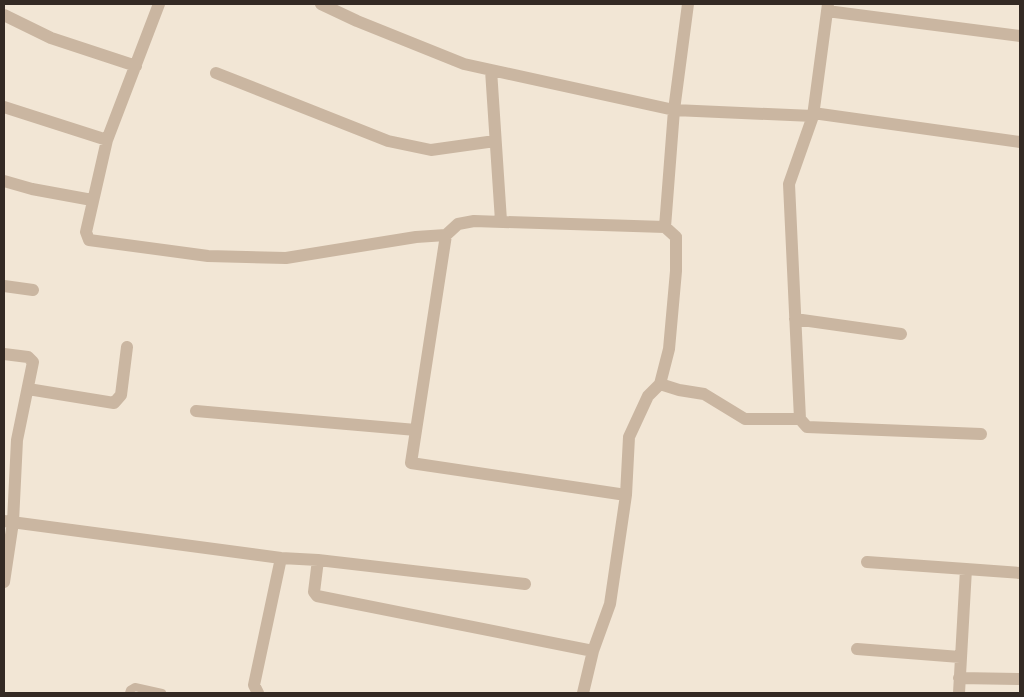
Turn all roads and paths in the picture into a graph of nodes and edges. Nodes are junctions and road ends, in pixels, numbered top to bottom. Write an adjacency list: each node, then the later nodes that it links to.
1 (159, 4): 7 (street)
2 (321, 4): 8 (street)
3 (688, 4): 11 (street)
4 (827, 7): 6 (street); 12 (street)
5 (4, 15): 7 (street)
6 (1020, 36)
7 (136, 66): 13 (street)
8 (491, 70): 11 (street); 14 (street)
9 (216, 73): 14 (street)
10 (4, 106): 13 (street)
11 (674, 110): 12 (street); 19 (street)
12 (813, 115): 15 (street); 23 (street)
13 (107, 140): 17 (street)
14 (495, 141): 18 (street)
15 (1020, 142)
16 (4, 181): 17 (street)
17 (92, 200): 20 (street)
18 (501, 222): 19 (street); 20 (street)
19 (664, 227): 27 (street)
20 (446, 235): 31 (street)
21 (4, 286): 22 (street)
22 (33, 290)
23 (795, 319): 24 (street); 30 (street)
24 (901, 334)
25 (127, 347): 28 (street)
26 (4, 354): 28 (street)
27 (660, 384): 30 (street); 33 (street)
28 (28, 389): 34 (street)
29 (196, 411): 31 (street)
30 (800, 419): 32 (street)
31 (416, 430): 33 (street)
32 (981, 434)
33 (626, 495): 43 (street)
34 (8, 522): 35 (street); 40 (street)
35 (281, 558): 36 (street); 49 (street)
36 (318, 560): 41 (street); 43 (street)
37 (866, 562): 38 (street)
38 (966, 569): 39 (street); 44 (street)
39 (1020, 574)
40 (4, 582)
41 (525, 584)
42 (857, 649): 44 (street)
43 (593, 651): 50 (street)
44 (960, 657): 45 (street)
45 (959, 678): 46 (street); 51 (street)
46 (1020, 680)
47 (129, 693): 48 (lane)
48 (162, 693)
49 (258, 693)
50 (582, 693)
51 (959, 693)

